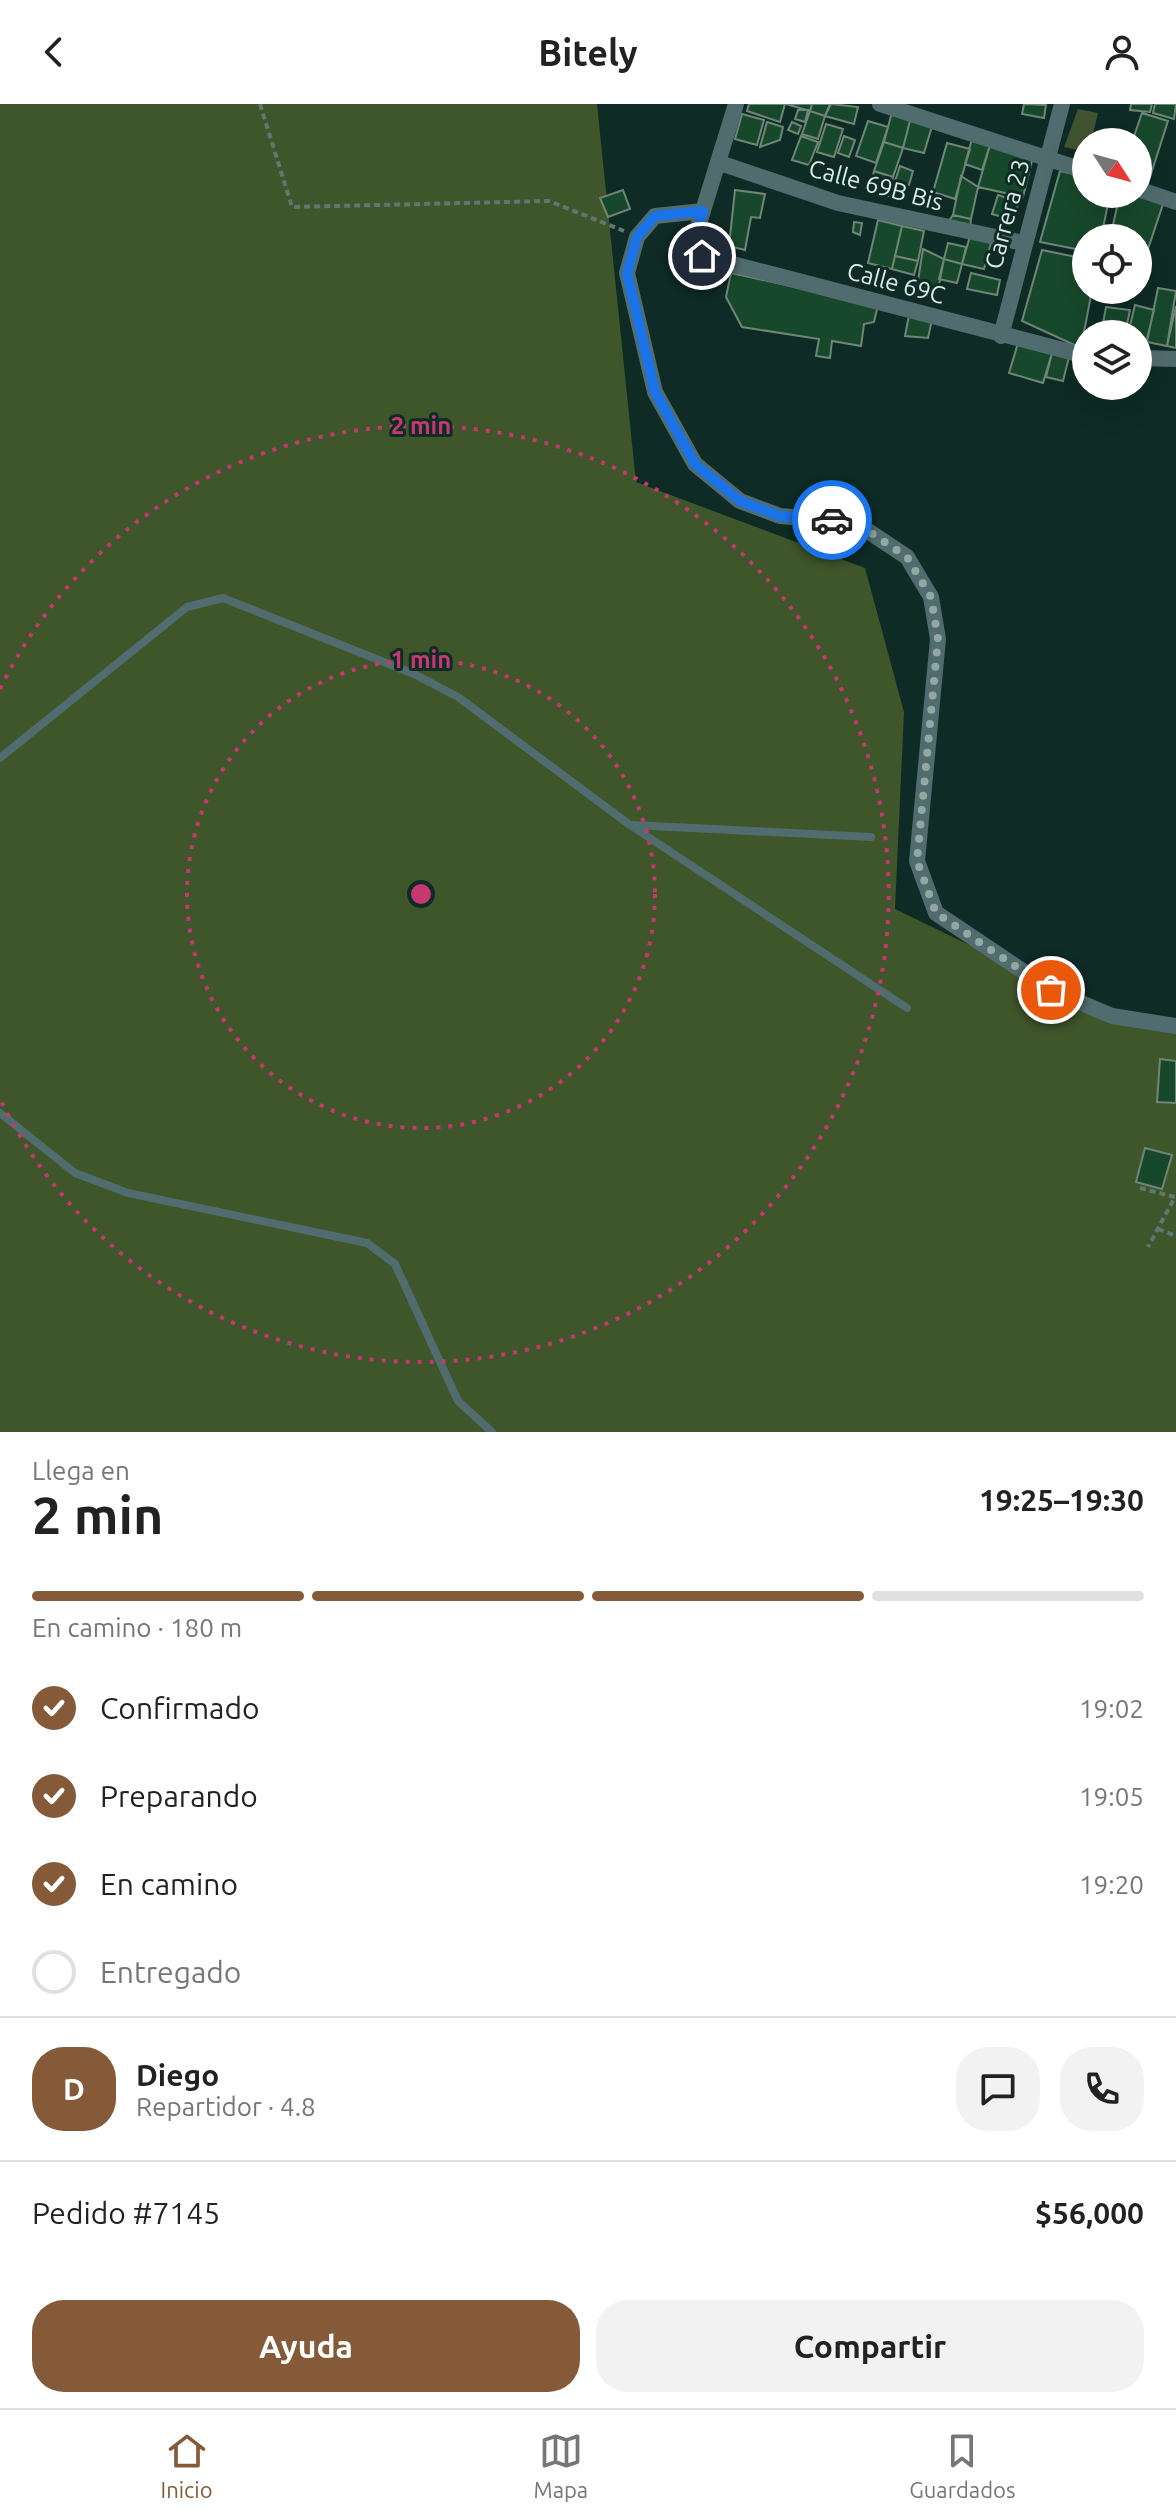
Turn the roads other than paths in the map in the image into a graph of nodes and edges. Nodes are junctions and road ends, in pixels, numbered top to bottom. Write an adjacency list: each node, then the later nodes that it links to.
1 (736, 104): 5 (street)
2 (880, 104): 4 (street)
3 (1062, 104): 4 (street, Carrera 23)
4 (1046, 157): 6 (street); 10 (street, Carrera 23)
5 (720, 163): 9 (street); 10 (street, Calle 69B Bis)
6 (1072, 166)
7 (1152, 194): 8 (street)
8 (1176, 202)
9 (703, 211): 11 (street, Calle 69C); 19 (street)
10 (1023, 243): 11 (street, Carrera 23)
11 (1001, 336): 12 (street, Calle 69C)
12 (1072, 353)
13 (1152, 358): 14 (street)
14 (1176, 359)
15 (0, 758): 16 (lane)
16 (630, 825): 17 (lane); 18 (lane)
17 (871, 837)
18 (907, 1008)
19 (1176, 1026)
20 (0, 1113): 21 (lane)
21 (492, 1432)

